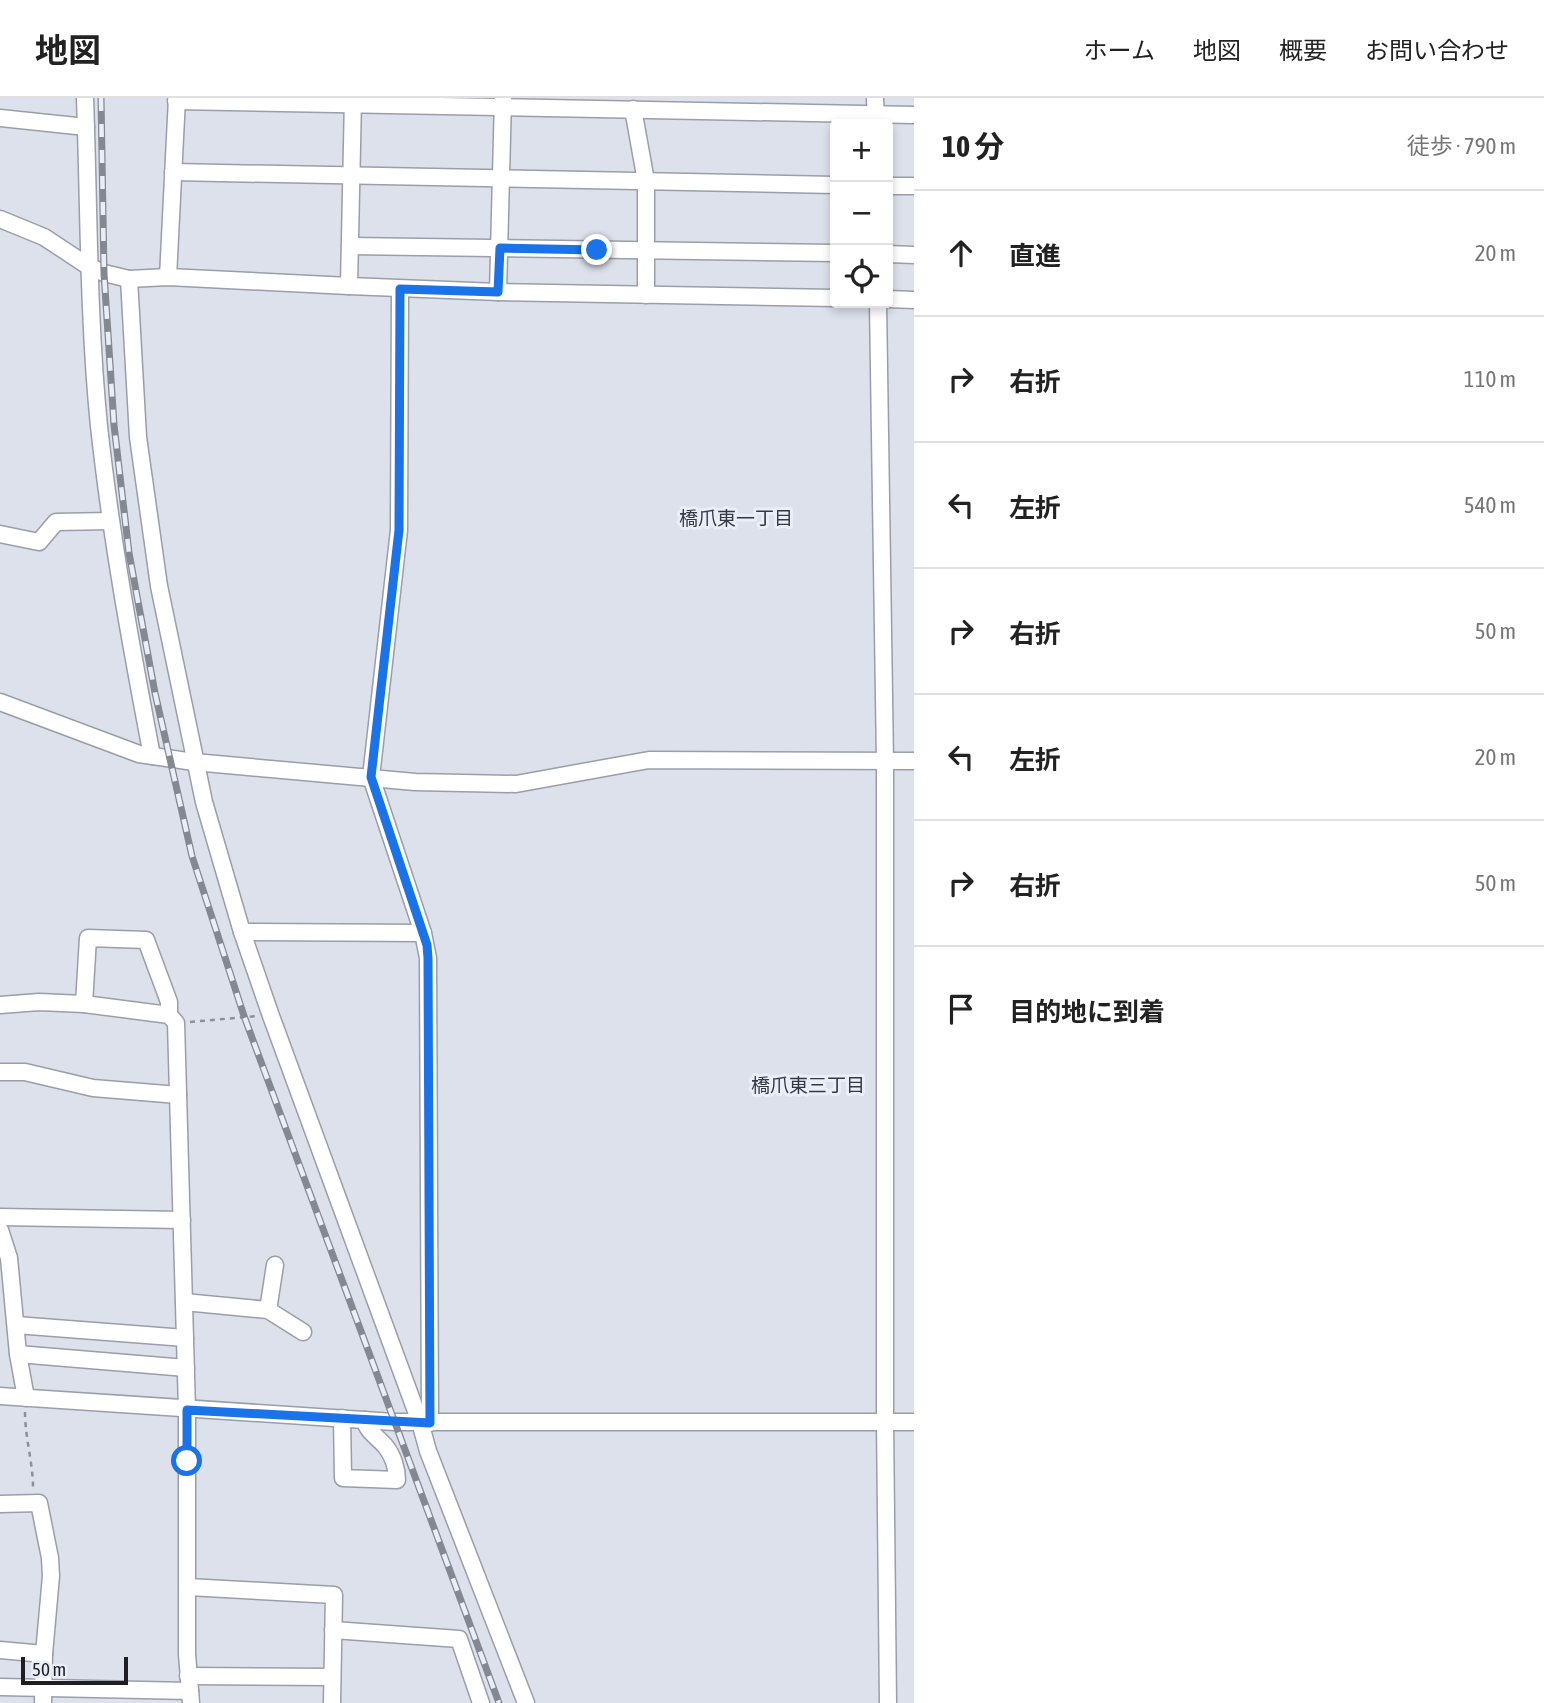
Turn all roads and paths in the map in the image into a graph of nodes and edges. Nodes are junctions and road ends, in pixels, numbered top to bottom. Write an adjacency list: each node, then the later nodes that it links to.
1 (85, 98): 9 (street)
2 (176, 100): 3 (street); 10 (street)
3 (353, 101): 4 (street); 11 (street)
4 (503, 103): 5 (street); 12 (street)
5 (624, 106): 6 (street); 13 (street)
6 (876, 112): 7 (street)
7 (914, 115)
8 (0, 118): 9 (street)
9 (86, 127): 24 (street)
10 (173, 172): 11 (street); 25 (street)
11 (352, 175): 12 (street); 18 (street)
12 (502, 178): 13 (street); 19 (street)
13 (646, 181): 14 (street); 20 (street)
14 (830, 184)
15 (893, 186): 16 (street)
16 (914, 186)
17 (0, 219): 24 (street)
18 (350, 246): 19 (street); 27 (street)
19 (500, 248): 20 (street); 29 (street)
20 (646, 251): 21 (street); 30 (street)
21 (830, 253)
22 (893, 254): 23 (street)
23 (914, 255)
24 (88, 266): 26 (street); 35 (street)
25 (168, 277): 26 (street); 27 (street)
26 (129, 279): 40 (street)
27 (349, 286): 28 (street)
28 (400, 289): 29 (street); 42 (street)
29 (498, 292): 30 (street)
30 (646, 295): 31 (street)
31 (830, 298)
32 (893, 299): 33 (street)
33 (914, 300)
34 (878, 308): 41 (street)
35 (111, 521): 36 (street); 38 (street)
36 (0, 534)
37 (0, 702): 38 (street)
38 (152, 756): 40 (street)
39 (914, 761): 41 (street)
40 (194, 762): 42 (street); 43 (street)
41 (885, 762): 42 (street); 68 (street)
42 (371, 777): 44 (street)
43 (242, 932): 44 (street); 47 (street)
44 (423, 933): 67 (street)
45 (0, 1004): 46 (street)
46 (84, 1004): 48 (street); 48 (street)
47 (271, 1016): 48 (path); 67 (street)
48 (173, 1019): 50 (street)
49 (0, 1072): 50 (street)
50 (178, 1095): 52 (street)
51 (0, 1217): 52 (street)
52 (182, 1220): 55 (street)
53 (0, 1230): 57 (street)
54 (275, 1265): 56 (street)
55 (184, 1302): 56 (street); 59 (street)
56 (268, 1310): 58 (street)
57 (16, 1325): 59 (street); 60 (street)
58 (303, 1332)
59 (185, 1338): 61 (street)
60 (18, 1354): 61 (street); 63 (street)
61 (186, 1368): 64 (street)
62 (0, 1396): 63 (street)
63 (26, 1398): 64 (street); 71 (path)
64 (187, 1410): 65 (street); 72 (street)
65 (342, 1418): 66 (street); 66 (street)
66 (365, 1420): 67 (street)
67 (425, 1422): 68 (street); 82 (street)
68 (885, 1422): 69 (street); 83 (street)
69 (914, 1422)
70 (0, 1504): 71 (street)
71 (35, 1504): 75 (street)
72 (188, 1587): 73 (street); 78 (street)
73 (333, 1630): 76 (street); 81 (street)
74 (0, 1650): 75 (street)
75 (44, 1654): 79 (street)
76 (332, 1677): 78 (street); 80 (street)
77 (0, 1687): 79 (street)
78 (190, 1690): 79 (street)
79 (43, 1696)
80 (332, 1703)
81 (481, 1703)
82 (526, 1703)
83 (888, 1703)

